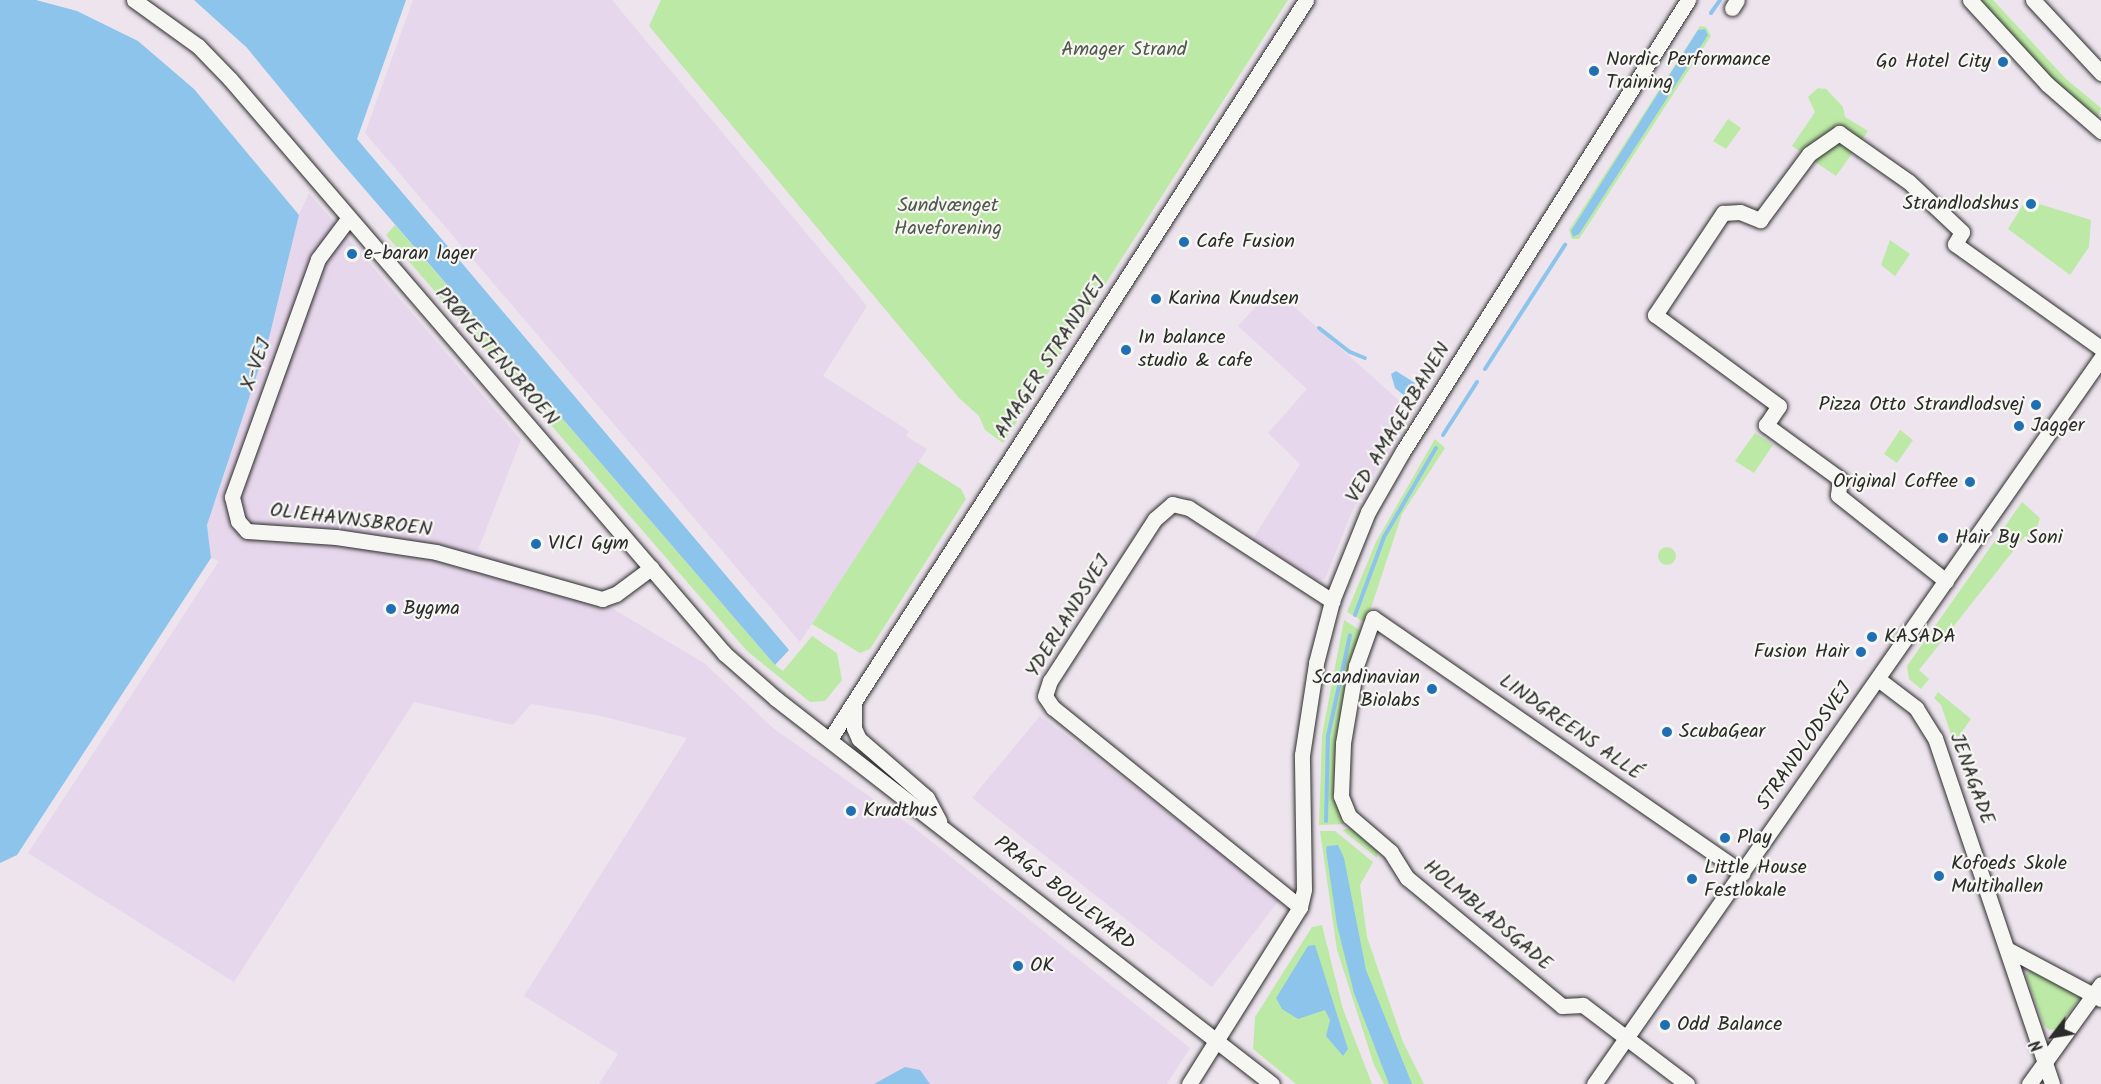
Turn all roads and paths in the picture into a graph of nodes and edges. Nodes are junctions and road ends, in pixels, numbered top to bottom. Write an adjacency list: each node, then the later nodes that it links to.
1 (134, 0): 8 (street, PRØVESTENSBROEN)
2 (1306, 0): 17 (street, AMAGER STRANDVEJ)
3 (1688, 0): 14 (street, VED AMAGERBANEN)
4 (1970, 0): 7 (street)
5 (2033, 0): 6 (street)
6 (2101, 73)
7 (2101, 131)
8 (348, 219): 11 (street, X-VEJ); 12 (street, PRØVESTENSBROEN)
9 (2101, 348): 13 (street)
10 (2101, 358): 13 (street, STRANDLODSVEJ)
11 (247, 531): 12 (street, OLIEHAVNSBROEN)
12 (651, 568): 18 (street, PRØVESTENSBROEN)
13 (1946, 581): 16 (street, STRANDLODSVEJ)
14 (1332, 601): 21 (street, VED AMAGERBANEN); 21 (street, YDERLANDSVEJ)
15 (1373, 618): 20 (street, LINDGREENS ALLÉ); 24 (street, HOLMBLADSGADE)
16 (1878, 679): 20 (street, STRANDLODSVEJ); 22 (street, JENAGADE)
17 (854, 701): 18 (street, AMAGER STRANDVEJ); 19 (street)
18 (830, 739): 19 (street, PRAGS BOULEVARD)
19 (942, 826): 25 (street, PRAGS BOULEVARD)
20 (1742, 873): 24 (street, STRANDLODSVEJ)
21 (1300, 907): 25 (street, VED AMAGERBANEN)
22 (2007, 949): 23 (street); 26 (street, JENAGADE)
23 (2098, 993): 26 (street)
24 (1628, 1037): 29 (street, STRANDLODSVEJ); 30 (street, HOLMBLADSGADE)
25 (1217, 1040): 27 (street, VED AMAGERBANEN); 28 (street, PRAGS BOULEVARD)
26 (2044, 1062): 31 (street); 32 (street, JENAGADE)
27 (1189, 1084)
28 (1272, 1084)
29 (1594, 1084)
30 (1687, 1084)
31 (2029, 1084)
32 (2052, 1084)

